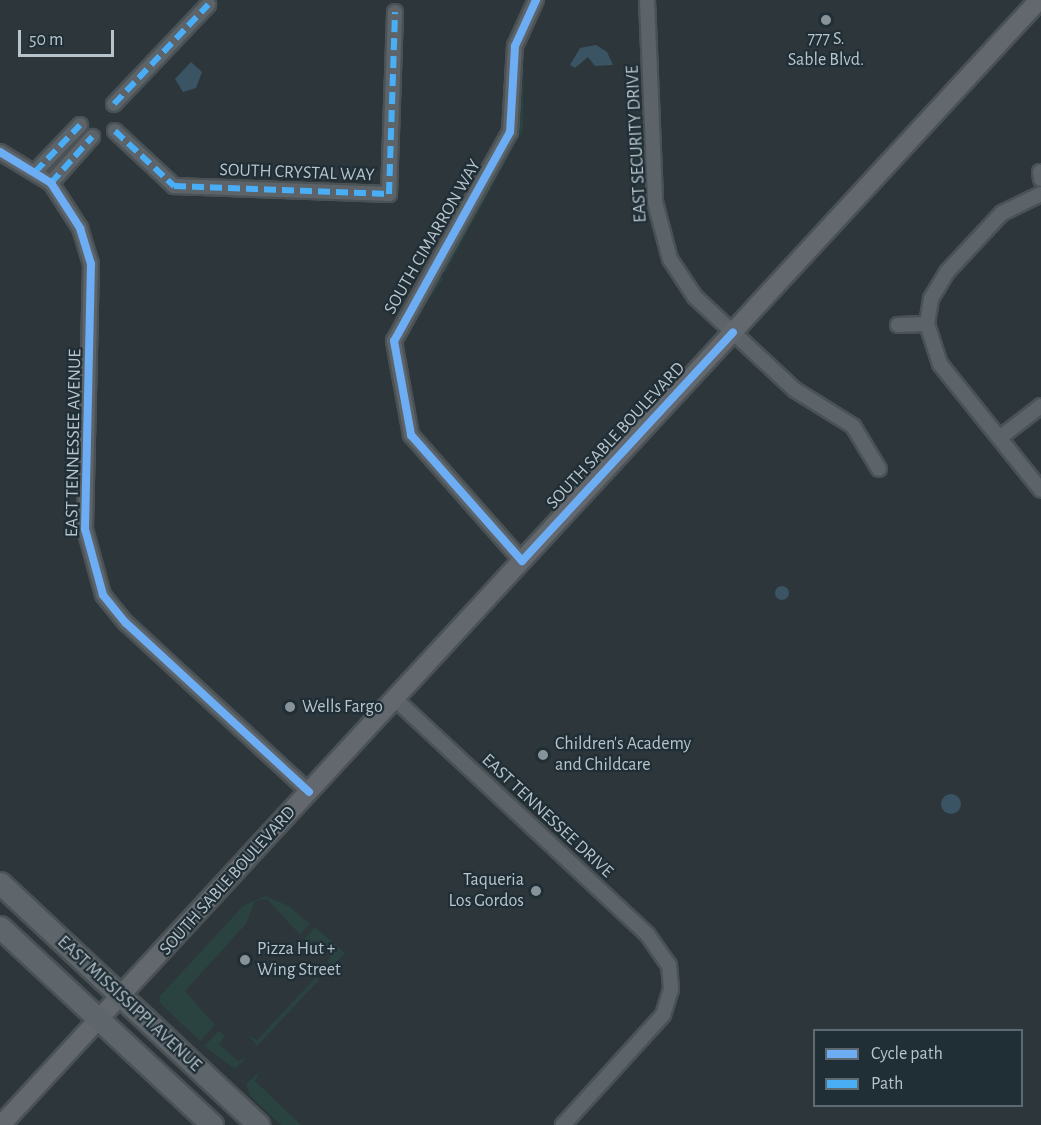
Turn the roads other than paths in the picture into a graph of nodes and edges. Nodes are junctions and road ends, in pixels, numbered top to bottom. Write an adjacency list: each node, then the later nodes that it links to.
1 (536, 0): 21 (street, SOUTH CIMARRON WAY)
2 (647, 0): 16 (street, EAST SECURITY DRIVE)
3 (1039, 0): 16 (main road, SOUTH SABLE BOULEVARD)
4 (208, 5): 6 (street)
5 (395, 12): 8 (street, SOUTH CRYSTAL WAY)
6 (114, 104)
7 (80, 125): 11 (street)
8 (115, 131)
9 (92, 137): 12 (street)
10 (0, 153): 11 (street, EAST TENNESSEE AVENUE)
11 (35, 172): 12 (street, EAST TENNESSEE AVENUE)
12 (51, 183): 23 (street, EAST TENNESSEE AVENUE)
13 (1041, 194): 14 (street)
14 (927, 324): 15 (street); 18 (street)
15 (898, 325)
16 (733, 332): 19 (street, EAST SECURITY DRIVE); 21 (main road, SOUTH SABLE BOULEVARD)
17 (1041, 406): 18 (street)
18 (1002, 436): 20 (street)
19 (879, 469)
20 (1041, 490)
21 (522, 561): 22 (main road, SOUTH SABLE BOULEVARD)
22 (395, 699): 23 (main road, SOUTH SABLE BOULEVARD); 31 (street, EAST TENNESSEE DRIVE)
23 (309, 792): 26 (main road, SOUTH SABLE BOULEVARD)
24 (0, 883): 26 (main road, EAST MISSISSIPPI AVENUE)
25 (0, 927): 27 (main road, EAST MISSISSIPPI AVENUE)
26 (121, 998): 27 (main road, SOUTH SABLE BOULEVARD); 30 (main road, EAST MISSISSIPPI AVENUE)
27 (100, 1021): 28 (main road, SOUTH SABLE BOULEVARD); 29 (main road, EAST MISSISSIPPI AVENUE)
28 (1, 1125)
29 (212, 1125)
30 (259, 1125)
31 (563, 1125)

